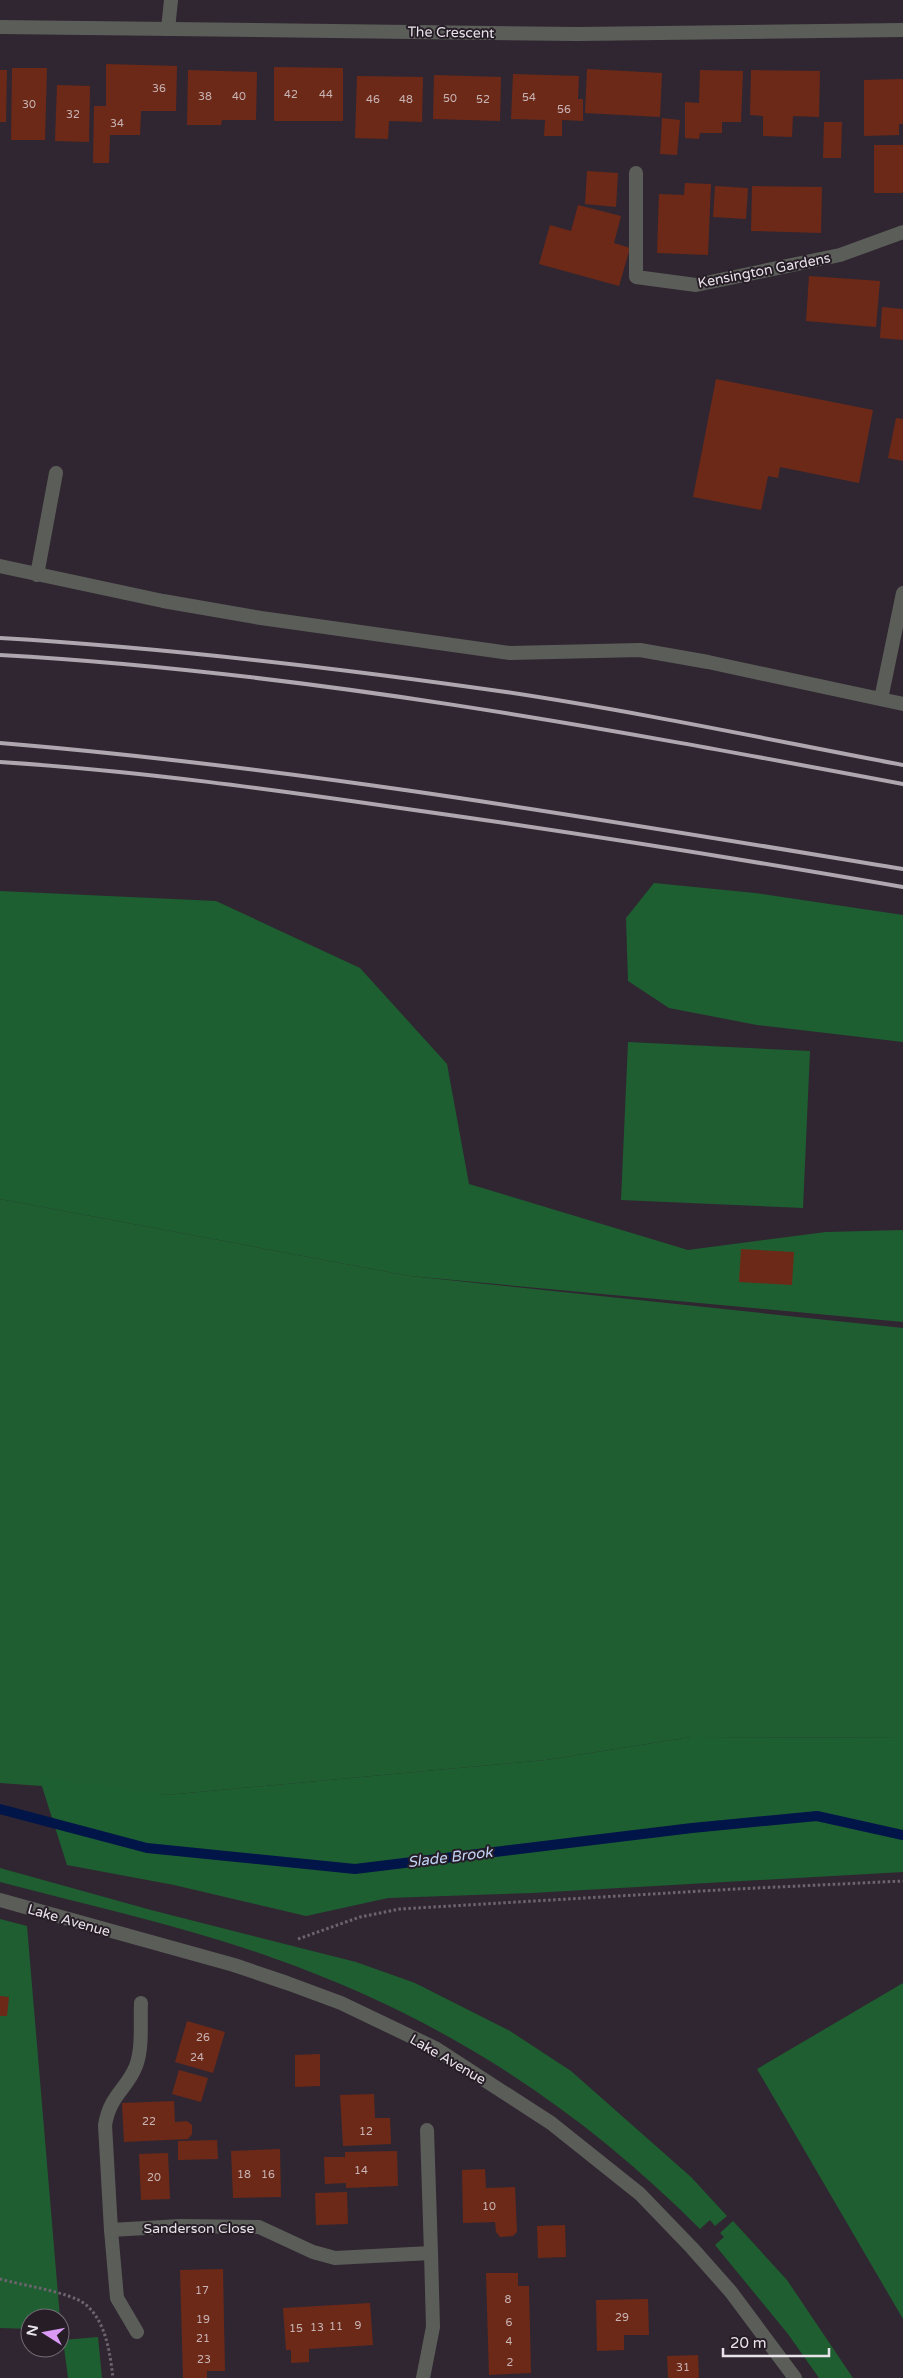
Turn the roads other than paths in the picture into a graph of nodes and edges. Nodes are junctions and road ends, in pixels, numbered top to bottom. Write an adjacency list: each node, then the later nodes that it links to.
1 (171, 0): 3 (street)
2 (0, 27): 3 (street, The Crescent)
3 (168, 29): 4 (street, The Crescent)
4 (903, 30)
5 (636, 172): 6 (street, Kensington Gardens)
6 (903, 232)
7 (56, 473): 9 (street)
8 (0, 566): 9 (street)
9 (37, 575): 11 (street)
10 (903, 593): 11 (street)
11 (881, 699): 12 (street)
12 (903, 704)
13 (0, 1900): 20 (street, Lake Avenue)
14 (141, 2003): 16 (street)
15 (427, 2130): 17 (street)
16 (111, 2230): 17 (street, Sanderson Close); 18 (street)
17 (430, 2253): 19 (street)
18 (137, 2332)
19 (423, 2378)
20 (795, 2378)

